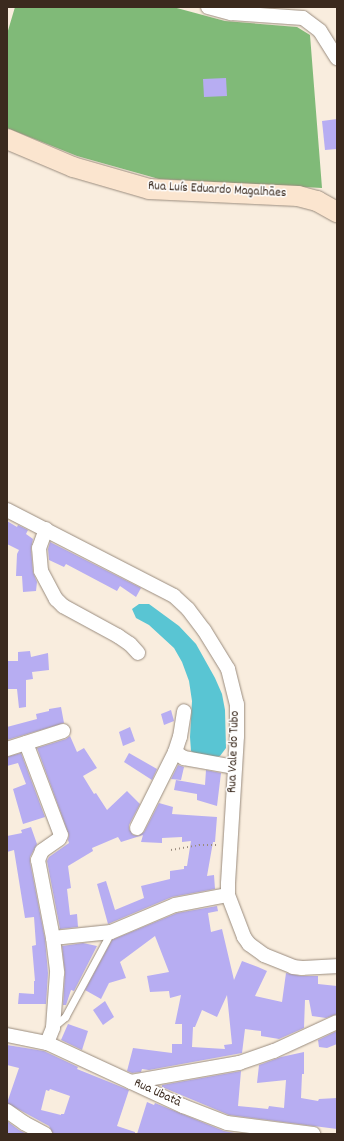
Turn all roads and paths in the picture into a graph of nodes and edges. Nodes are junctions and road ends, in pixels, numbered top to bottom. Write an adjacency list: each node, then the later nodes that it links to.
1 (208, 7): 2 (street)
2 (336, 51)
3 (7, 139): 4 (main road, Rua Luís Eduardo Magalhães)
4 (337, 212)
5 (7, 510): 6 (street, Rua Vale do Tubo)
6 (46, 529): 7 (street); 13 (street, Rua Vale do Tubo)
7 (138, 653)
8 (184, 711): 12 (street)
9 (62, 731): 10 (street)
10 (26, 744): 11 (street); 19 (street)
11 (7, 750)
12 (175, 752): 13 (street); 14 (street)
13 (236, 767): 15 (street, Rua Vale do Tubo)
14 (137, 828)
15 (230, 845): 16 (path); 17 (street, Rua Vale do Tubo)
16 (172, 850)
17 (228, 895): 18 (street); 20 (street, Rua Vale do Tubo)
18 (111, 932): 19 (street); 22 (lane)
19 (53, 938): 22 (street)
20 (337, 966)
21 (337, 1022): 25 (street)
22 (53, 1028): 24 (street)
23 (7, 1035): 24 (street, Rua Ubatã)
24 (47, 1043): 25 (street, Rua Ubatã)
25 (131, 1082): 28 (street, Rua Ubatã)
26 (7, 1110): 27 (street)
27 (44, 1134)
28 (313, 1134)

